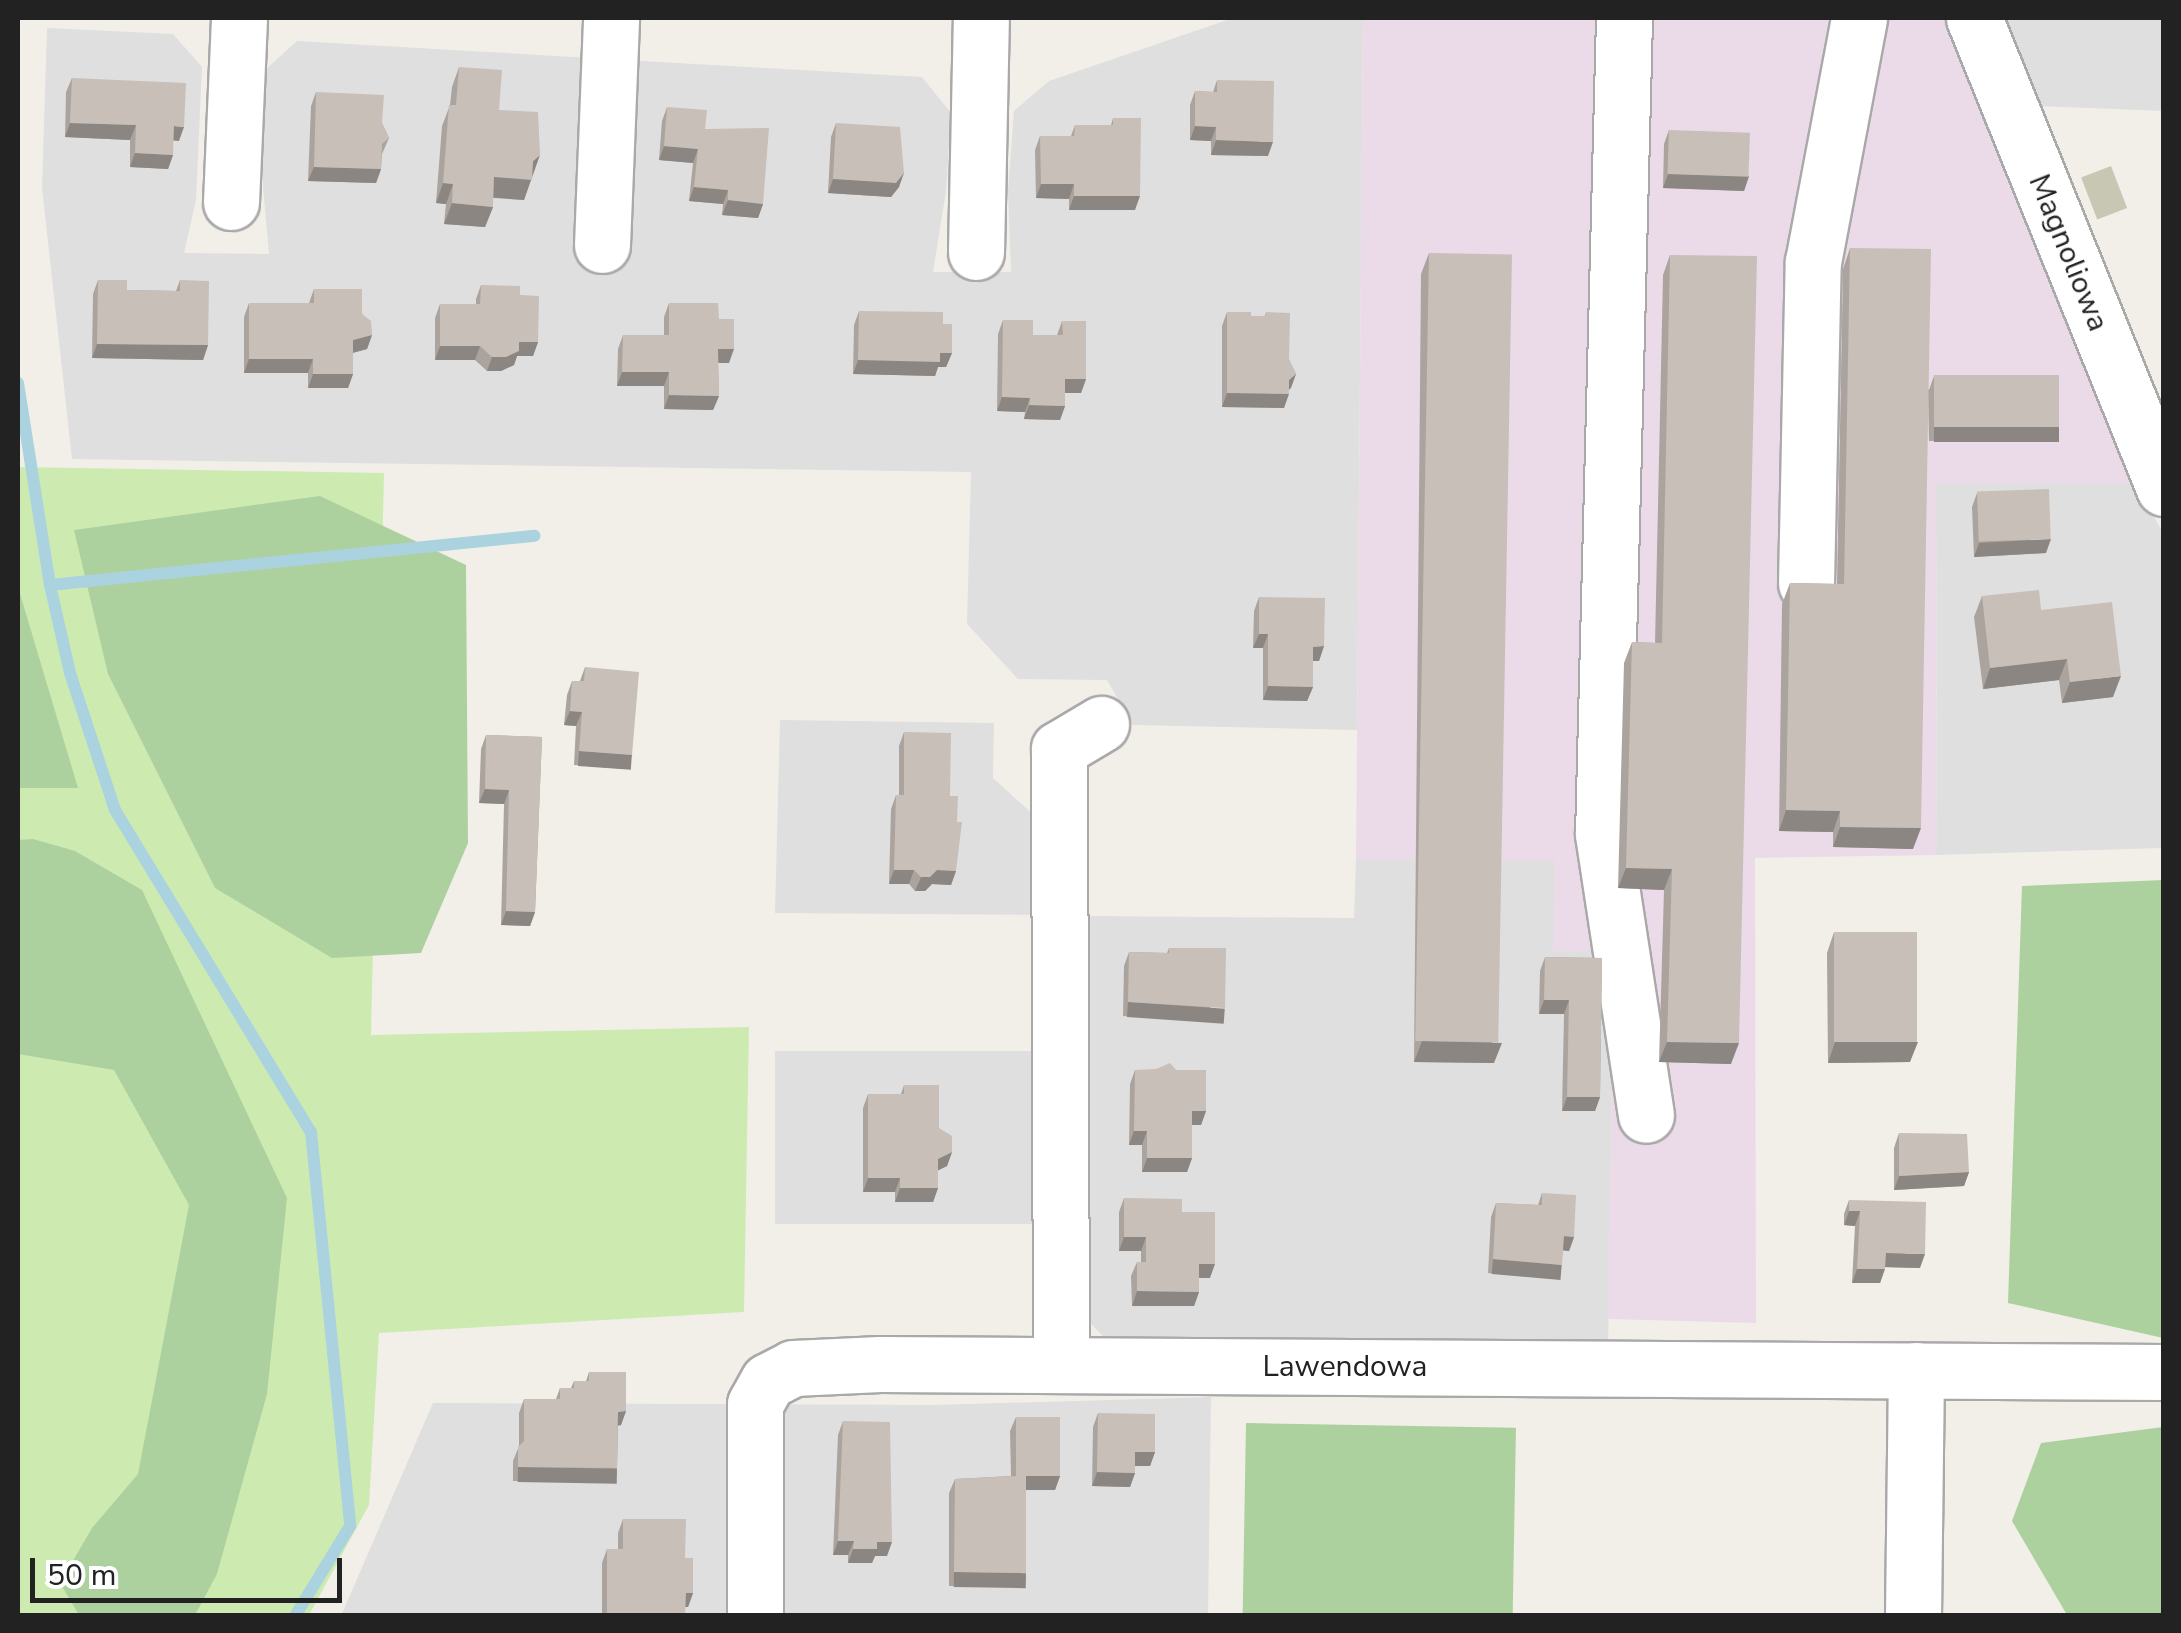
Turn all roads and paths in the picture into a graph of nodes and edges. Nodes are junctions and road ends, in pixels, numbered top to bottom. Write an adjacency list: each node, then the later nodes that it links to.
1 (240, 18): 7 (street)
2 (612, 18): 8 (street)
3 (981, 18): 9 (street)
4 (1624, 18): 13 (street)
5 (1859, 18): 11 (street)
6 (1974, 18): 10 (street, Magnoliowa)
7 (231, 202)
8 (602, 245)
9 (976, 252)
10 (2164, 488)
11 (1806, 583)
12 (1101, 724): 14 (street)
13 (1646, 1115)
14 (1061, 1366): 15 (street, Lawendowa); 17 (street, Lawendowa)
15 (1916, 1370): 16 (street, Lawendowa); 18 (street)
16 (2164, 1372)
17 (755, 1616)
18 (1913, 1616)

